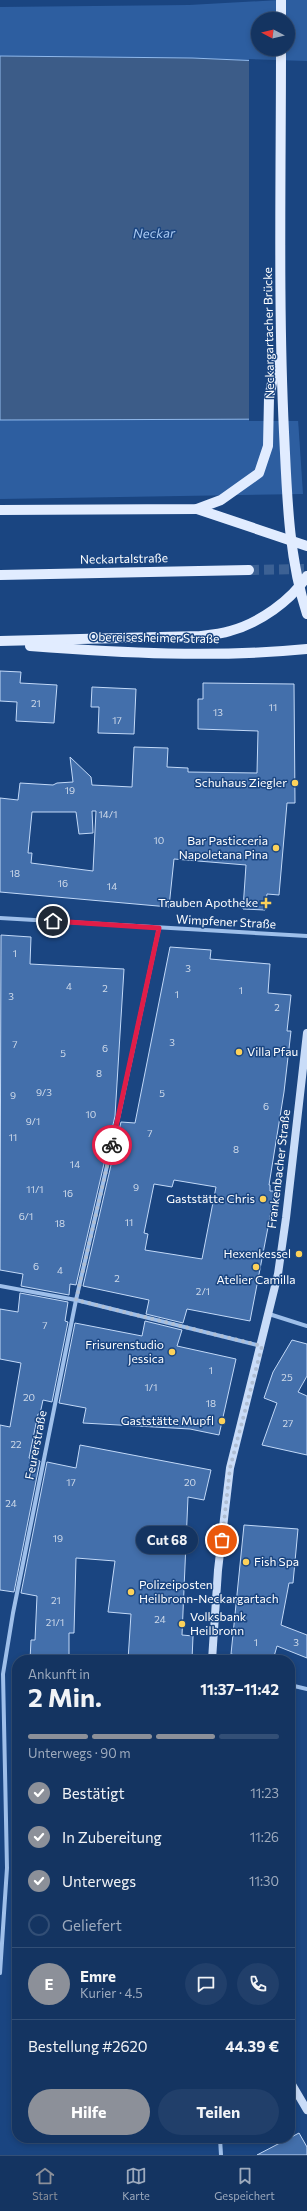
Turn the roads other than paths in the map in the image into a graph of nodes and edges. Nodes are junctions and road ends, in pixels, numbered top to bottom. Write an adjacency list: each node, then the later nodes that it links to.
1 (280, 0): 2 (main road)
2 (281, 12)
3 (281, 56): 4 (main road, Neckargartacher Brücke)
4 (281, 337): 5 (main road); 7 (main road, Neckargartacher Brücke)
5 (197, 509): 6 (main road); 7 (main road)
6 (0, 510)
7 (292, 541): 8 (main road); 12 (main road, Neckargartacher Brücke)
8 (307, 546)
9 (249, 570): 10 (main road, Neckartalstraße)
10 (0, 575)
11 (307, 576): 12 (main road)
12 (299, 589): 13 (main road, Neckargartacher Brücke); 14 (main road)
13 (307, 614)
14 (0, 642): 15 (main road, Obereisesheimer Straße)
15 (307, 649)
16 (0, 918): 17 (street, Wimpfener Straße)
17 (159, 928): 18 (street, Wimpfener Straße); 21 (street, Feurerstraße)
18 (307, 936)
19 (307, 1033): 22 (main road, Frankenbacher Straße)
20 (0, 1286): 21 (street)
21 (76, 1300): 24 (street); 28 (street, Feurerstraße)
22 (269, 1314): 23 (street); 24 (main road, Frankenbacher Straße)
23 (307, 1326)
24 (262, 1346): 25 (main road, Frankenbacher Straße)
25 (212, 1655)
26 (295, 1686): 27 (street)
27 (307, 1689)
28 (0, 1973)
29 (295, 2089): 30 (main road)
30 (307, 2110)
31 (220, 2143): 32 (street)
32 (221, 2155)

